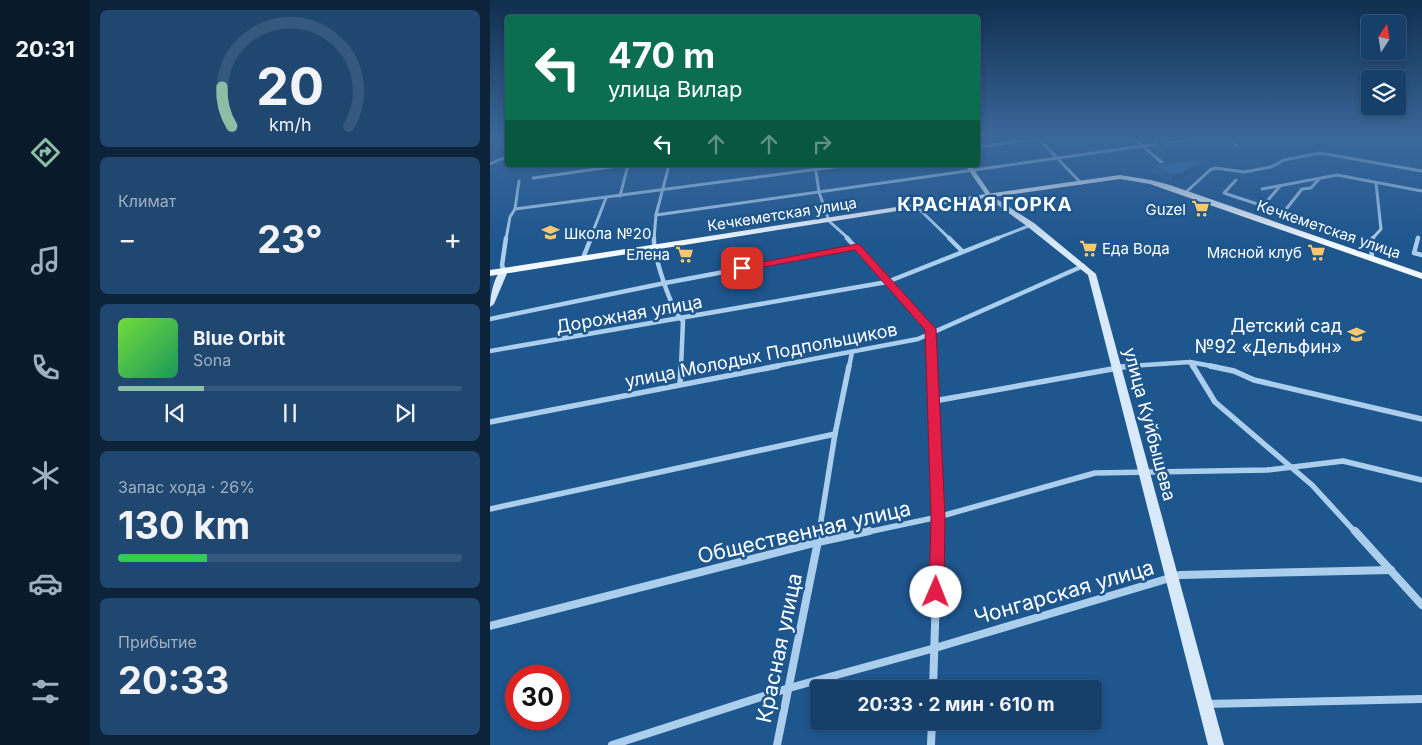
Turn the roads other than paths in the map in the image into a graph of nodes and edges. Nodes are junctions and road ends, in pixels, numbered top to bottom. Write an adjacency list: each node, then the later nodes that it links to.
1 (564, 174): 10 (street)
2 (625, 174): 22 (street)
3 (667, 174): 18 (street)
4 (771, 174): 18 (street)
5 (816, 174): 20 (street)
6 (934, 174): 20 (street)
7 (974, 174): 23 (main road, улица Куйбышева)
8 (1071, 174): 14 (street)
9 (1206, 174): 21 (street)
10 (533, 178)
11 (1319, 179): 15 (street); 16 (street); 28 (street)
12 (1236, 180): 26 (street)
13 (519, 182): 27 (street)
14 (1081, 183): 21 (main road, Кечкеметская улица); 23 (main road, Кечкеметская улица)
15 (1376, 183): 19 (street); 39 (street)
16 (1280, 185): 17 (street); 26 (street)
17 (1262, 189)
18 (664, 190): 22 (street); 29 (street)
19 (1422, 191)
20 (820, 192): 29 (street); 30 (street)
21 (1185, 193): 39 (main road, Кечкеметская улица)
22 (620, 196): 24 (street)
23 (990, 197): 25 (main road, Кечкеметская улица); 31 (main road, улица Куйбышева)
24 (606, 198): 27 (street); 38 (street)
25 (916, 206): 30 (main road, Кечкеметская улица); 36 (street)
26 (1262, 206): 28 (street)
27 (515, 210): 41 (street)
28 (1283, 213): 32 (street)
29 (656, 215): 35 (street)
30 (829, 221): 34 (street); 35 (main road, Кечкеметская улица)
31 (1031, 225): 36 (street, Дорожная улица); 40 (main road, улица Куйбышева)
32 (1330, 228)
33 (1418, 237): 37 (street)
34 (857, 247): 44 (street); 45 (street)
35 (656, 248): 38 (main road, Кечкеметская улица); 45 (street)
36 (962, 251): 44 (street, Дорожная улица)
37 (1422, 255)
38 (583, 258): 41 (main road, Кечкеметская улица)
39 (1372, 258): 43 (main road, Кечкеметская улица)
40 (1084, 266): 49 (street, улица Молодых Подпольщиков); 53 (main road, улица Куйбышева)
41 (504, 271): 42 (main road, Кечкеметская улица); 46 (main road)
42 (490, 273)
43 (1422, 276)
44 (887, 282): 48 (street, Дорожная улица); 49 (street)
45 (665, 283): 47 (street); 48 (street)
46 (490, 304)
47 (490, 319)
48 (680, 319): 50 (street, Дорожная улица); 54 (street)
49 (931, 335): 51 (street, улица Молодых Подпольщиков); 55 (street)
50 (490, 351)
51 (852, 352): 54 (street, улица Молодых Подпольщиков); 58 (street, Красная улица)
52 (1190, 362): 53 (street); 56 (street); 59 (street)
53 (1117, 367): 55 (street); 60 (main road, улица Куйбышева)
54 (680, 384): 57 (street, улица Молодых Подпольщиков)
55 (934, 400): 63 (street)
56 (1422, 419)
57 (490, 422)
58 (835, 434): 62 (street); 64 (street, Красная улица)
59 (1289, 466): 60 (street, Общественная улица); 61 (street, Общественная улица); 65 (street)
60 (1146, 472): 63 (street, Общественная улица); 66 (main road, улица Куйбышева)
61 (1422, 480)
62 (490, 509)
63 (938, 517): 64 (street, Общественная улица); 69 (street)
64 (818, 542): 68 (street, Общественная улица); 71 (street, Красная улица)
65 (1391, 570): 66 (street, Чонгарская улица); 67 (street)
66 (1172, 579): 69 (street, Чонгарская улица); 73 (main road, улица Куйбышева)
67 (1422, 605)
68 (490, 626)
69 (935, 648): 70 (street); 71 (street, Чонгарская улица)
70 (933, 680)
71 (789, 688): 75 (street, Чонгарская улица); 76 (street, Красная улица)
72 (1422, 699): 73 (street)
73 (1206, 704): 78 (main road, улица Куйбышева)
74 (932, 730): 77 (street)
75 (612, 745)
76 (776, 745)
77 (931, 745)
78 (1216, 745)

